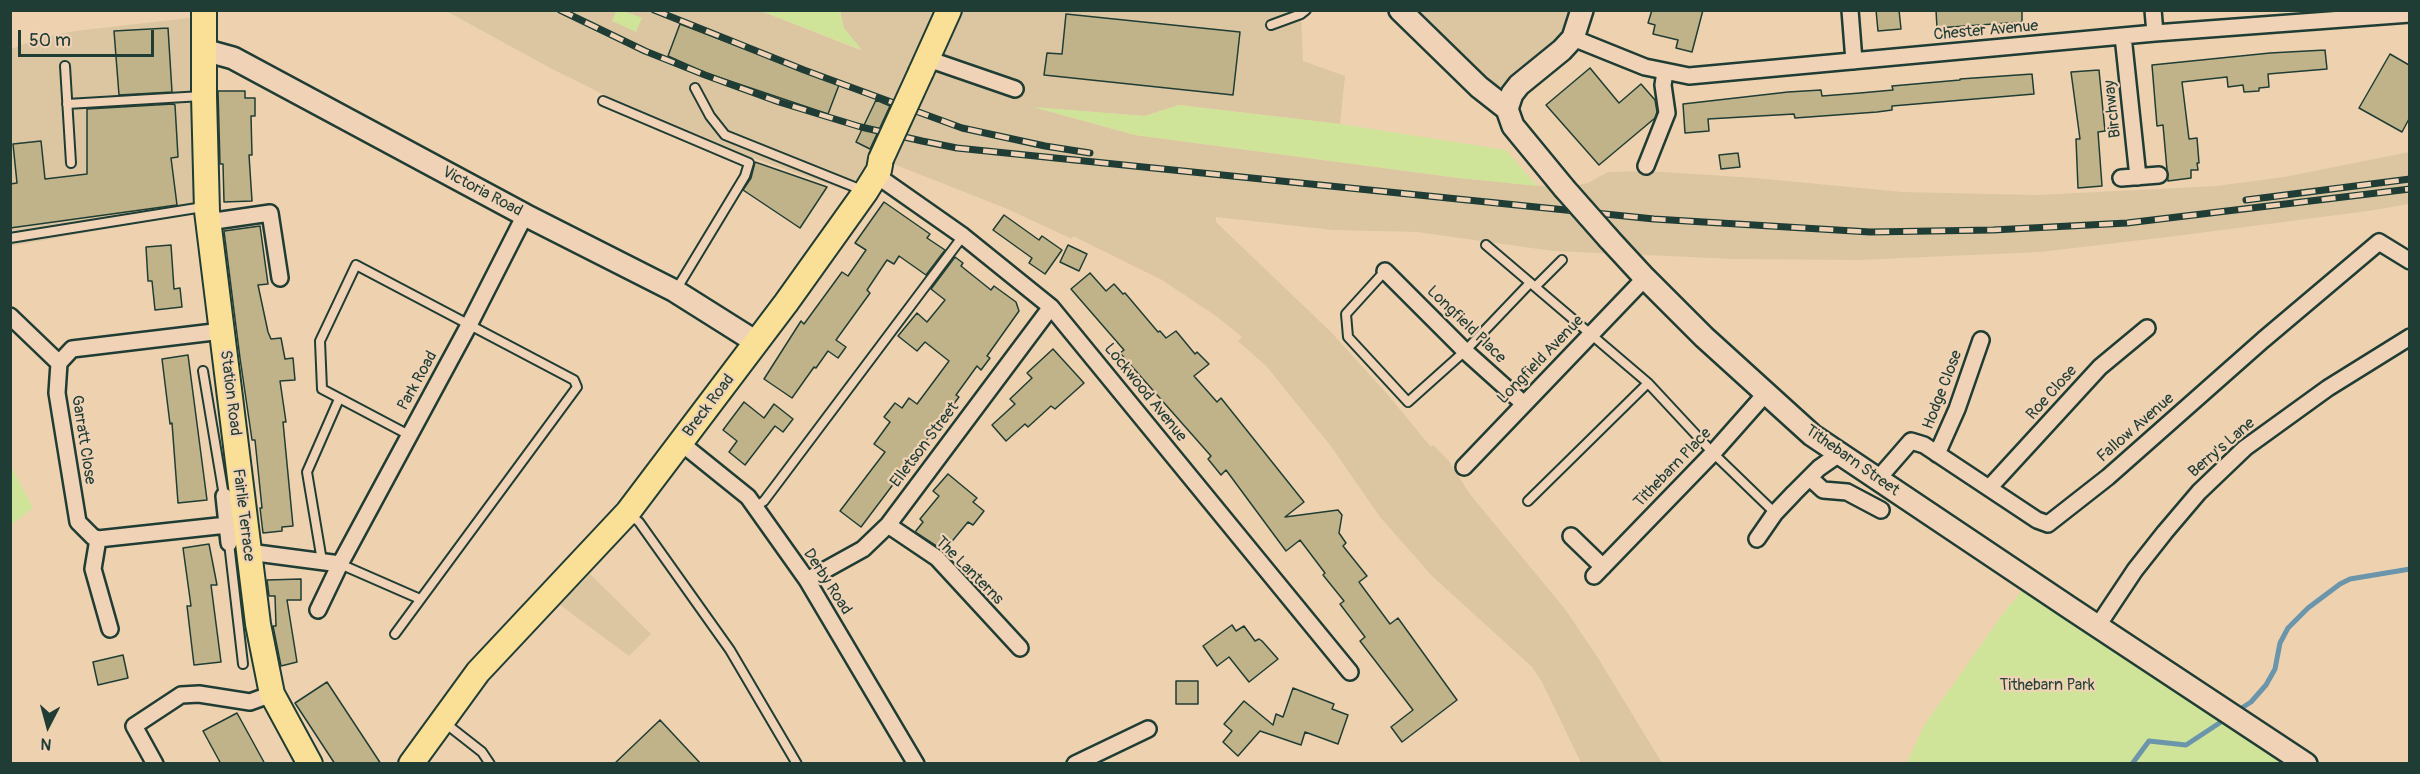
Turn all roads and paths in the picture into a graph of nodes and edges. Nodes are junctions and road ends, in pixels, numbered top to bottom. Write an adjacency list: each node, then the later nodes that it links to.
1 (204, 10): 13 (main road, Station Road)
2 (948, 10): 15 (main road, Breck Road)
3 (1306, 10): 9 (lane)
4 (1400, 10): 18 (main road, Tithebarn Street)
5 (1582, 10): 12 (main road)
6 (1850, 10): 14 (street)
7 (2153, 10): 10 (street)
8 (2409, 14): 10 (street, Chester Avenue)
9 (1271, 25)
10 (2155, 33): 11 (street, Chester Avenue)
11 (2123, 36): 14 (street, Chester Avenue); 30 (street, Birchway)
12 (1573, 38): 17 (street, Chester Avenue); 19 (main road)
13 (204, 50): 22 (main road, Station Road); 33 (main road, Victoria Road)
14 (1854, 61): 17 (street, Chester Avenue)
15 (924, 65): 21 (street); 28 (main road, Breck Road, bridge)
16 (65, 66): 24 (lane)
17 (1665, 72): 27 (street)
18 (1470, 78): 19 (main road, Tithebarn Street); 25 (main road, Tithebarn Street)
19 (1519, 85): 25 (main road)
20 (694, 88): 28 (lane)
21 (1016, 88)
22 (204, 96): 24 (lane); 32 (main road, Station Road)
23 (603, 101): 43 (lane)
24 (67, 104): 26 (lane)
25 (1507, 109): 41 (main road, Tithebarn Street, bridge)
26 (71, 163)
27 (1647, 166)
28 (874, 175): 34 (street, Lockwood Avenue); 52 (main road, Breck Road)
29 (2159, 175): 30 (street)
30 (2138, 177): 31 (street)
31 (2121, 178)
32 (208, 214): 35 (lane); 40 (street); 48 (main road, Station Road)
33 (525, 215): 43 (main road, Victoria Road); 46 (street, Park Road)
34 (963, 236): 44 (street, Lockwood Avenue); 71 (lane)
35 (10, 238)
36 (1486, 245): 42 (lane)
37 (1562, 260): 42 (lane)
38 (2409, 261): 68 (street, Fallow Avenue)
39 (1385, 271): 53 (street, Longfield Place); 53 (lane)
40 (280, 278)
41 (1644, 278): 49 (street, Longfield Avenue); 57 (main road, Tithebarn Street)
42 (1533, 285): 49 (lane); 53 (lane)
43 (675, 291): 52 (main road, Victoria Road)
44 (1051, 307): 76 (street, Elletson Street); 91 (street, Lockwood Avenue)
45 (10, 316): 54 (street)
46 (469, 325): 58 (lane); 60 (street, Park Road); 84 (lane)
47 (2147, 328): 68 (street, Roe Close)
48 (222, 331): 54 (street); 80 (main road, Station Road)
49 (1590, 335): 56 (lane); 59 (street, Longfield Avenue)
50 (2409, 337): 86 (street, Berry's Lane)
51 (1982, 340): 64 (street, Hodge Close)
52 (756, 342): 61 (main road, Breck Road)
53 (1465, 351): 59 (street, Longfield Place)
54 (59, 363): 79 (street, Garratt Close)
55 (203, 371): 69 (lane, Fairlie Terrace)
56 (1648, 383): 62 (lane); 70 (lane)
57 (1767, 392): 62 (street, Tithebarn Place); 63 (main road, Tithebarn Street)
58 (339, 399): 60 (lane); 81 (lane)
59 (1524, 404): 65 (street, Longfield Avenue)
60 (409, 435): 82 (street, Park Road)
61 (681, 443): 71 (street, Derby Road); 73 (main road, Breck Road)
62 (1713, 453): 74 (lane); 77 (street, Tithebarn Place)
63 (1839, 454): 66 (street); 67 (main road, Tithebarn Street)
64 (1937, 454): 67 (street, Fallow Avenue); 68 (street, Fallow Avenue)
65 (1464, 467)
66 (1810, 478): 72 (street); 74 (street)
67 (1877, 480): 86 (main road, Tithebarn Street)
68 (1989, 488)
69 (224, 496): 75 (street, Fairlie Terrace)
70 (1528, 501)
71 (754, 508): 83 (street, Derby Road)
72 (1881, 510)
73 (628, 512): 93 (main road, Breck Road); 99 (lane)
74 (1775, 513): 78 (street)
75 (227, 525): 79 (street); 80 (street, Fairlie Terrace)
76 (888, 525): 83 (street, Elletson Street); 89 (street, The Lanterns)
77 (1571, 536)
78 (1757, 538)
79 (98, 539): 87 (street)
80 (239, 547): 81 (street); 90 (lane, Fairlie Terrace); 92 (main road, Station Road)
81 (321, 561): 82 (street)
82 (340, 564): 84 (lane); 85 (street, Park Road)
83 (807, 580): 100 (street, Derby Road)
84 (420, 599): 88 (lane)
85 (318, 610)
86 (2097, 627): 102 (main road, Tithebarn Street)
87 (110, 630)
88 (395, 634)
89 (1020, 648)
90 (243, 664)
91 (1350, 672)
92 (272, 694): 95 (street); 96 (main road, Station Road)
93 (442, 720): 97 (main road, Breck Road); 98 (lane)
94 (1148, 729): 101 (street)
95 (155, 764)
96 (310, 764)
97 (411, 764)
98 (490, 764)
99 (797, 764)
100 (916, 764)
101 (1075, 764)
102 (2306, 764)

